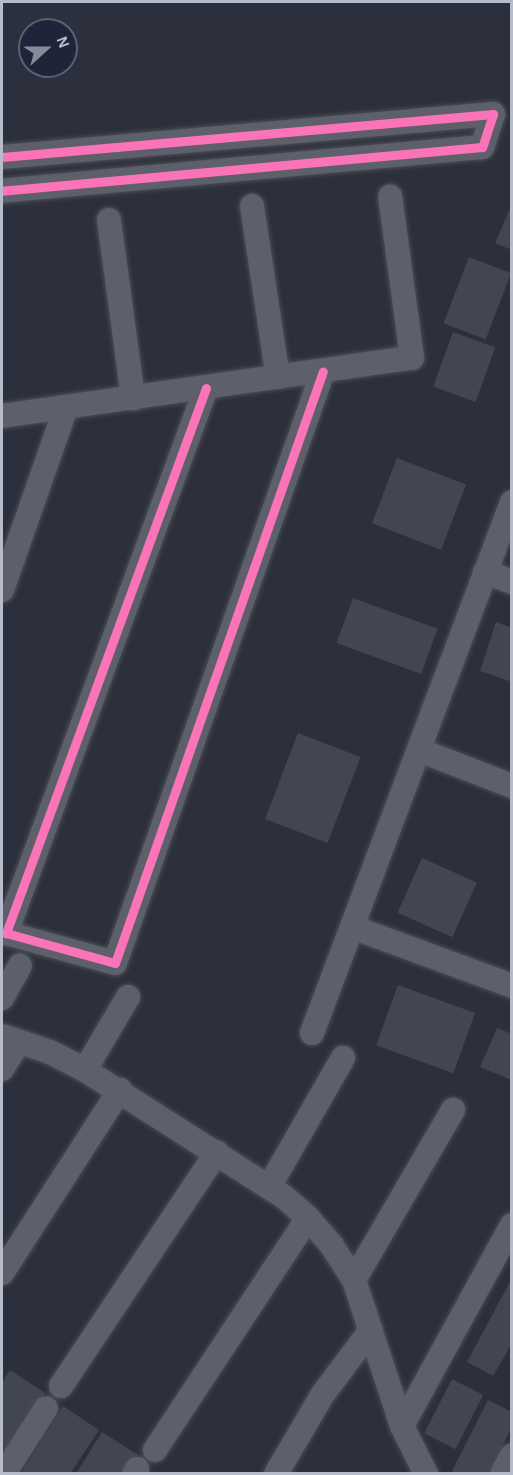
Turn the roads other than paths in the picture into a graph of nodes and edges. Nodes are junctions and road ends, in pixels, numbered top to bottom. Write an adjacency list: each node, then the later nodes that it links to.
1 (2, 157): 2 (street)
2 (2, 191)
3 (390, 196): 6 (street)
4 (252, 207): 7 (street)
5 (109, 220): 9 (street)
6 (323, 371): 7 (street); 8 (street)
7 (278, 377): 8 (street)
8 (206, 388): 9 (street)
9 (133, 398): 10 (street)
10 (66, 407): 11 (street); 15 (street)
11 (2, 416)
12 (512, 502): 13 (street)
13 (485, 572): 14 (street); 16 (street)
14 (512, 582)
15 (2, 590)
16 (418, 750): 17 (street); 18 (street)
17 (512, 786)
18 (352, 927): 20 (street); 23 (street)
19 (20, 966): 22 (street)
20 (512, 986)
21 (128, 997): 27 (street)
22 (2, 998)
23 (312, 1033)
24 (10, 1039): 26 (street); 27 (street)
25 (343, 1058): 31 (street)
26 (2, 1070)
27 (86, 1070): 28 (street)
28 (120, 1090): 30 (street); 34 (street)
29 (453, 1110): 35 (street)
30 (217, 1152): 31 (street); 37 (street)
31 (269, 1187): 32 (street)
32 (308, 1218): 35 (street); 40 (street)
33 (512, 1225): 39 (street)
34 (2, 1273)
35 (354, 1280): 36 (street)
36 (371, 1330): 39 (street); 44 (street)
37 (61, 1386)
38 (46, 1408): 43 (street)
39 (402, 1426): 42 (street)
40 (155, 1450)
41 (512, 1455): 45 (street)
42 (417, 1469)
43 (4, 1473)
44 (276, 1473)
45 (502, 1473)

